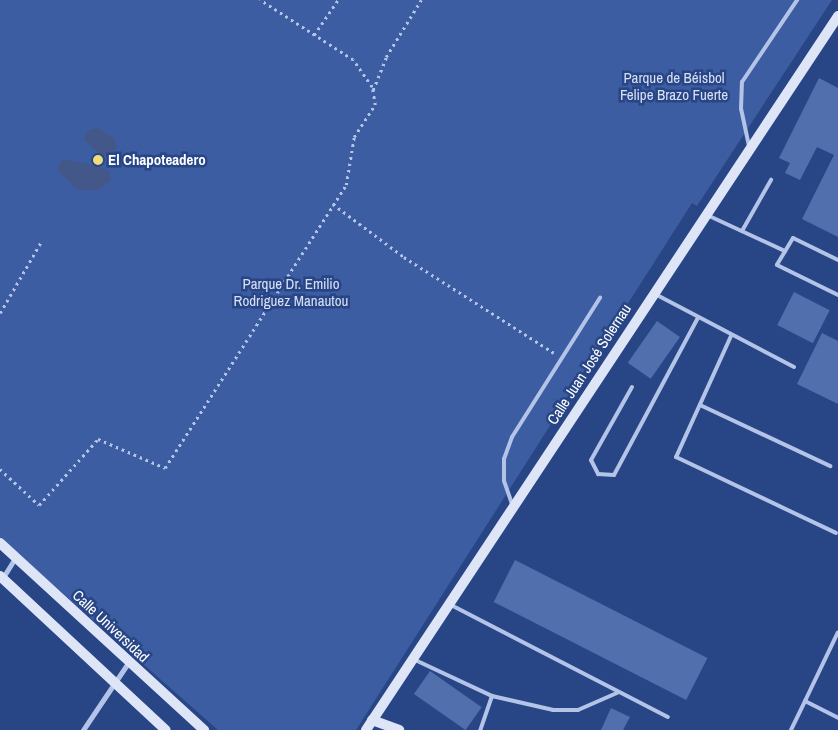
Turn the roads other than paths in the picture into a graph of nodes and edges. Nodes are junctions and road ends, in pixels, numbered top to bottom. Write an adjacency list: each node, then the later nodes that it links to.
1 (797, 0): 3 (lane)
2 (838, 16): 3 (street, Calle Juan José Solernau)
3 (749, 146): 5 (street, Calle Juan José Solernau)
4 (771, 180): 6 (lane)
5 (706, 214): 6 (lane); 9 (street, Calle Juan José Solernau)
6 (742, 231): 7 (lane)
7 (785, 251): 8 (lane); 10 (lane)
8 (838, 260)
9 (653, 293): 12 (lane); 18 (street, Calle Juan José Solernau)
10 (838, 295)
11 (600, 298): 18 (lane)
12 (698, 318): 13 (lane); 15 (lane)
13 (731, 336): 14 (lane); 16 (lane)
14 (794, 367)
15 (632, 387)
16 (700, 405): 17 (lane); 19 (lane)
17 (830, 466)
18 (513, 506): 23 (street, Calle Juan José Solernau)
19 (836, 533)
20 (0, 543): 21 (street, Calle Universidad)
21 (15, 558): 22 (street); 26 (street, Calle Universidad)
22 (1, 578): 27 (street)
23 (449, 604): 25 (street, Calle Juan José Solernau); 28 (lane)
24 (838, 632): 30 (lane)
25 (413, 659): 29 (lane); 33 (street, Calle Juan José Solernau)
26 (128, 663): 27 (street); 36 (street, Calle Universidad)
27 (116, 680): 34 (street); 35 (street)
28 (618, 693): 29 (lane); 31 (lane)
29 (492, 696): 39 (lane)
30 (805, 701): 32 (lane); 40 (lane)
31 (668, 718)
32 (838, 718)
33 (372, 720): 37 (street, Calle Juan José Solernau); 38 (street)
34 (82, 730)
35 (166, 730)
36 (204, 730)
37 (366, 730)
38 (399, 730)
39 (480, 730)
40 (791, 730)

